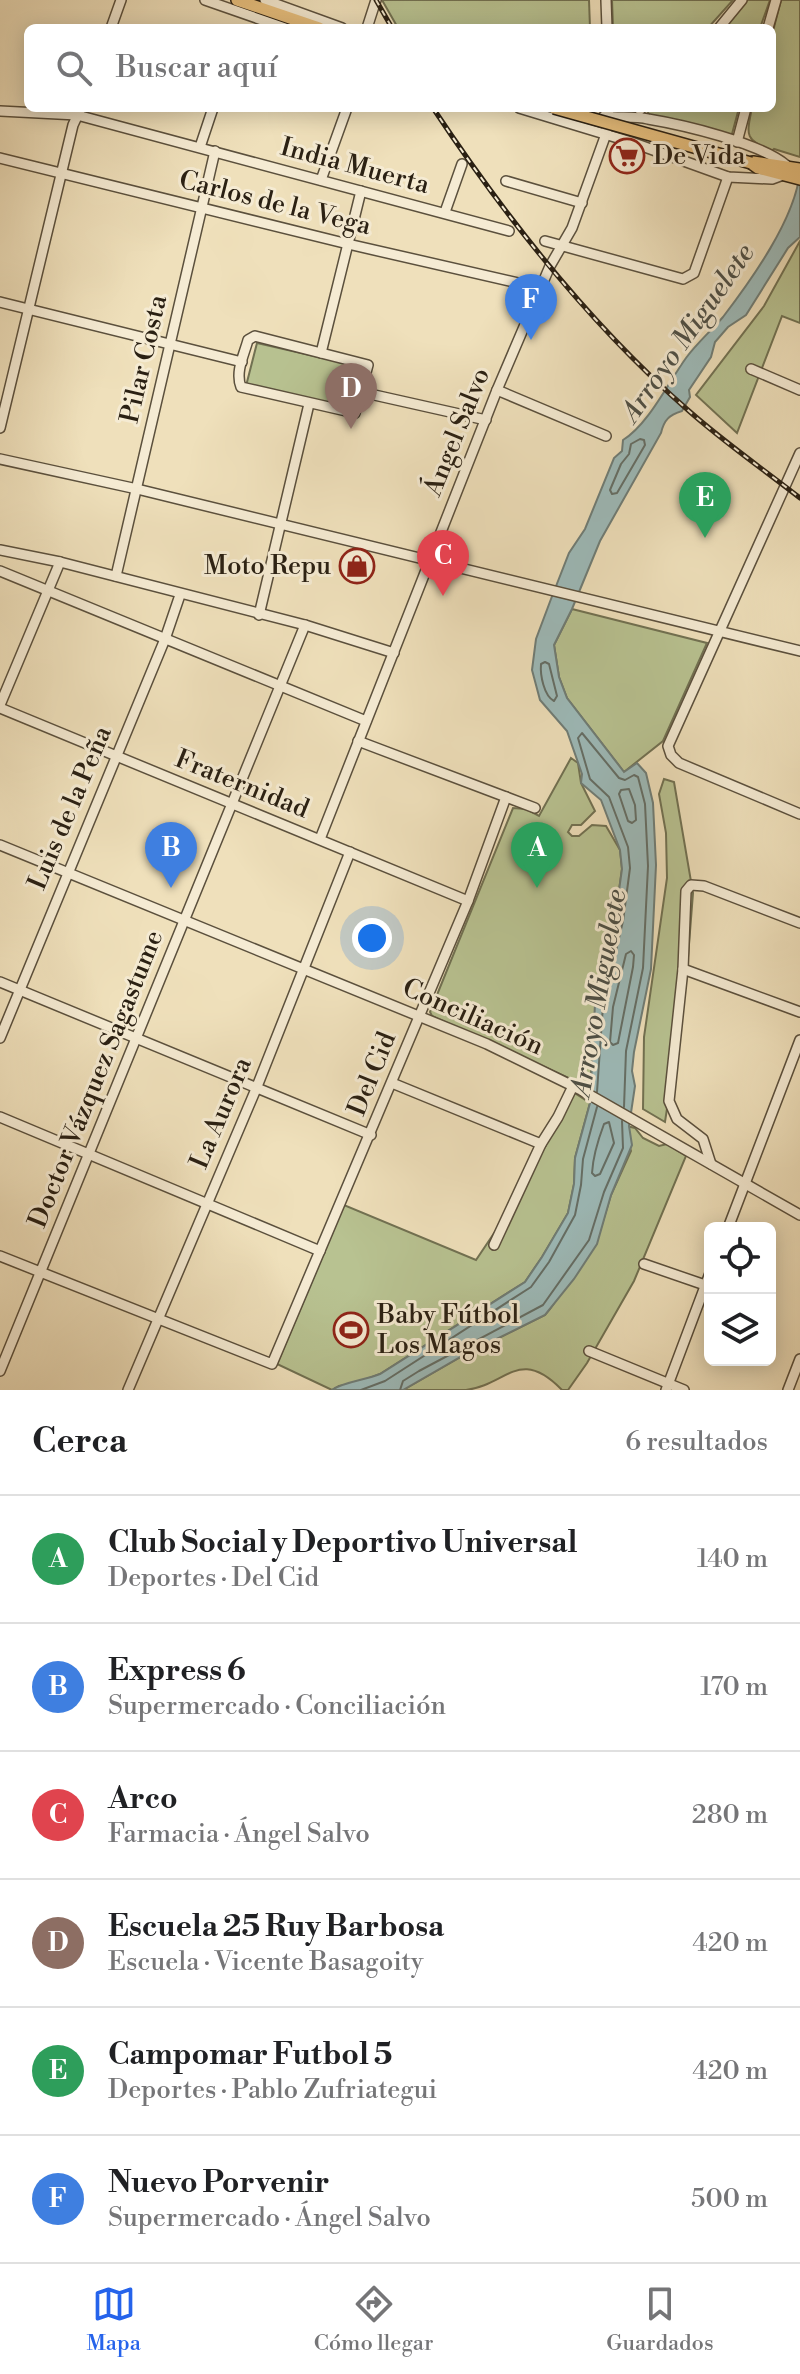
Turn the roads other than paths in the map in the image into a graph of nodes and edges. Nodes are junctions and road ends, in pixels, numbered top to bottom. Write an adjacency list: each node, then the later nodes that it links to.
1 (121, 0): 9 (street)
2 (205, 0): 10 (street)
3 (237, 0): 11 (main road)
4 (265, 0): 12 (street)
5 (376, 0): 13 (street)
6 (606, 0): 14 (street)
7 (742, 0): 15 (street)
8 (776, 0): 16 (street)
9 (112, 24)
10 (274, 24)
11 (307, 24)
12 (331, 24)
13 (368, 24)
14 (607, 24)
15 (722, 24)
16 (769, 24)
17 (0, 111): 18 (street, India Muerta)
18 (24, 111)
19 (79, 112): 31 (street, India Muerta); 37 (street)
20 (212, 112): 31 (street)
21 (346, 112): 40 (street)
22 (532, 112): 28 (street)
23 (568, 112): 36 (main road, bridge)
24 (609, 112): 28 (street, Ángel Salvo)
25 (640, 112): 29 (street)
26 (643, 112): 30 (street)
27 (745, 112): 30 (street)
28 (606, 134): 29 (street); 43 (street, Ángel Salvo)
29 (631, 142): 38 (street)
30 (737, 142): 36 (street)
31 (200, 147): 32 (street, India Muerta)
32 (215, 151): 40 (street, India Muerta); 44 (street, Pilar Costa)
33 (0, 158): 37 (street, Carlos de la Vega)
34 (462, 164): 45 (street)
35 (800, 169): 36 (main road)
36 (784, 170): 38 (street); 39 (main road)
37 (61, 173): 44 (street, Carlos de la Vega); 52 (street)
38 (728, 177): 49 (street)
39 (800, 179)
40 (321, 180): 42 (street, India Muerta)
41 (506, 181): 43 (street)
42 (361, 191): 45 (street, India Muerta); 48 (street)
43 (582, 203): 49 (street, Ángel Salvo)
44 (202, 207): 48 (street, Carlos de la Vega); 53 (street, Pilar Costa)
45 (445, 212): 46 (street, India Muerta)
46 (509, 231)
47 (545, 241): 49 (street)
48 (348, 244): 50 (street, Carlos de la Vega); 54 (street)
49 (563, 246): 50 (street, Ángel Salvo)
50 (540, 288): 57 (street, Ángel Salvo)
51 (0, 302): 52 (street)
52 (30, 309): 53 (street); 62 (street)
53 (170, 345): 55 (street); 66 (street, Pilar Costa)
54 (321, 353): 55 (street); 59 (street)
55 (242, 362): 60 (street)
56 (751, 369): 58 (street)
57 (497, 390): 61 (street, Ángel Salvo); 63 (street)
58 (800, 390)
59 (361, 392): 60 (street); 61 (street)
60 (309, 404): 67 (street)
61 (486, 420): 69 (street, Ángel Salvo)
62 (0, 428)
63 (606, 436)
64 (800, 453): 77 (street)
65 (0, 459): 66 (street)
66 (137, 489): 67 (street); 72 (street, Pilar Costa)
67 (280, 524): 69 (street); 75 (street)
68 (0, 550): 70 (street)
69 (430, 560): 77 (street); 80 (street, Ángel Salvo)
70 (60, 562): 72 (street); 73 (street)
71 (0, 571): 73 (street)
72 (116, 576): 74 (street)
73 (48, 591): 78 (street); 82 (street)
74 (180, 595): 75 (street); 78 (street, Luis de la Peña)
75 (259, 615): 76 (street)
76 (305, 625): 80 (street); 81 (street, Doctor Vázquez Sagastume)
77 (720, 631): 79 (street); 89 (street)
78 (165, 639): 81 (street); 85 (street, Luis de la Peña)
79 (800, 651)
80 (394, 653): 83 (street, Ángel Salvo)
81 (281, 687): 83 (street); 87 (street, Doctor Vázquez Sagastume)
82 (0, 707): 85 (street, Fraternidad)
83 (366, 721): 84 (street, Ángel Salvo)
84 (358, 741): 86 (street); 90 (street, Ángel Salvo)
85 (116, 757): 87 (street, Fraternidad); 93 (street, Luis de la Peña)
86 (506, 797): 88 (street); 94 (street, Del Cid)
87 (234, 804): 90 (street, Fraternidad); 95 (street, Doctor Vázquez Sagastume)
88 (535, 808)
89 (800, 814)
90 (320, 839): 92 (street, Fraternidad)
91 (0, 845): 93 (street, Conciliación)
92 (350, 852): 94 (street, Fraternidad); 97 (street, La Aurora)
93 (67, 873): 95 (street, Conciliación); 100 (street, Luis de la Peña)
94 (468, 901): 102 (street, Del Cid)
95 (185, 921): 97 (street, Conciliación); 104 (street, Doctor Vázquez Sagastume)
96 (800, 923): 98 (street)
97 (304, 969): 102 (street, Conciliación); 108 (street, La Aurora)
98 (683, 969): 101 (street); 113 (street)
99 (0, 982): 100 (street)
100 (19, 990): 103 (street, Luis de la Peña); 104 (street)
101 (800, 1012)
102 (419, 1016): 106 (street, Del Cid); 107 (street, Conciliación)
103 (0, 1038)
104 (137, 1039): 108 (street); 112 (street, Doctor Vázquez Sagastume)
105 (800, 1040): 114 (street)
106 (392, 1083): 110 (street, Del Cid); 111 (street)
107 (577, 1088): 111 (street); 113 (street, Conciliación)
108 (256, 1089): 110 (street); 115 (street, La Aurora)
109 (0, 1117): 112 (street)
110 (371, 1135): 119 (street, Del Cid)
111 (541, 1144): 118 (street)
112 (90, 1154): 115 (street); 122 (street, Doctor Vázquez Sagastume)
113 (711, 1164): 114 (street, Conciliación)
114 (746, 1184): 116 (street, Conciliación); 117 (street)
115 (208, 1203): 119 (street); 125 (street, La Aurora)
116 (800, 1215)
117 (730, 1222)
118 (494, 1245)
119 (320, 1251): 125 (street, Del Cid)
120 (0, 1256): 122 (street)
121 (644, 1264): 123 (street)
122 (41, 1272): 125 (street); 128 (street, Doctor Vázquez Sagastume)
123 (704, 1285)
124 (704, 1288): 129 (street)
125 (157, 1320): 130 (street, La Aurora)
126 (589, 1351): 129 (street)
127 (800, 1359): 132 (street)
128 (0, 1371)
129 (667, 1387): 131 (street)
130 (128, 1390)
131 (684, 1390)
132 (788, 1390)

